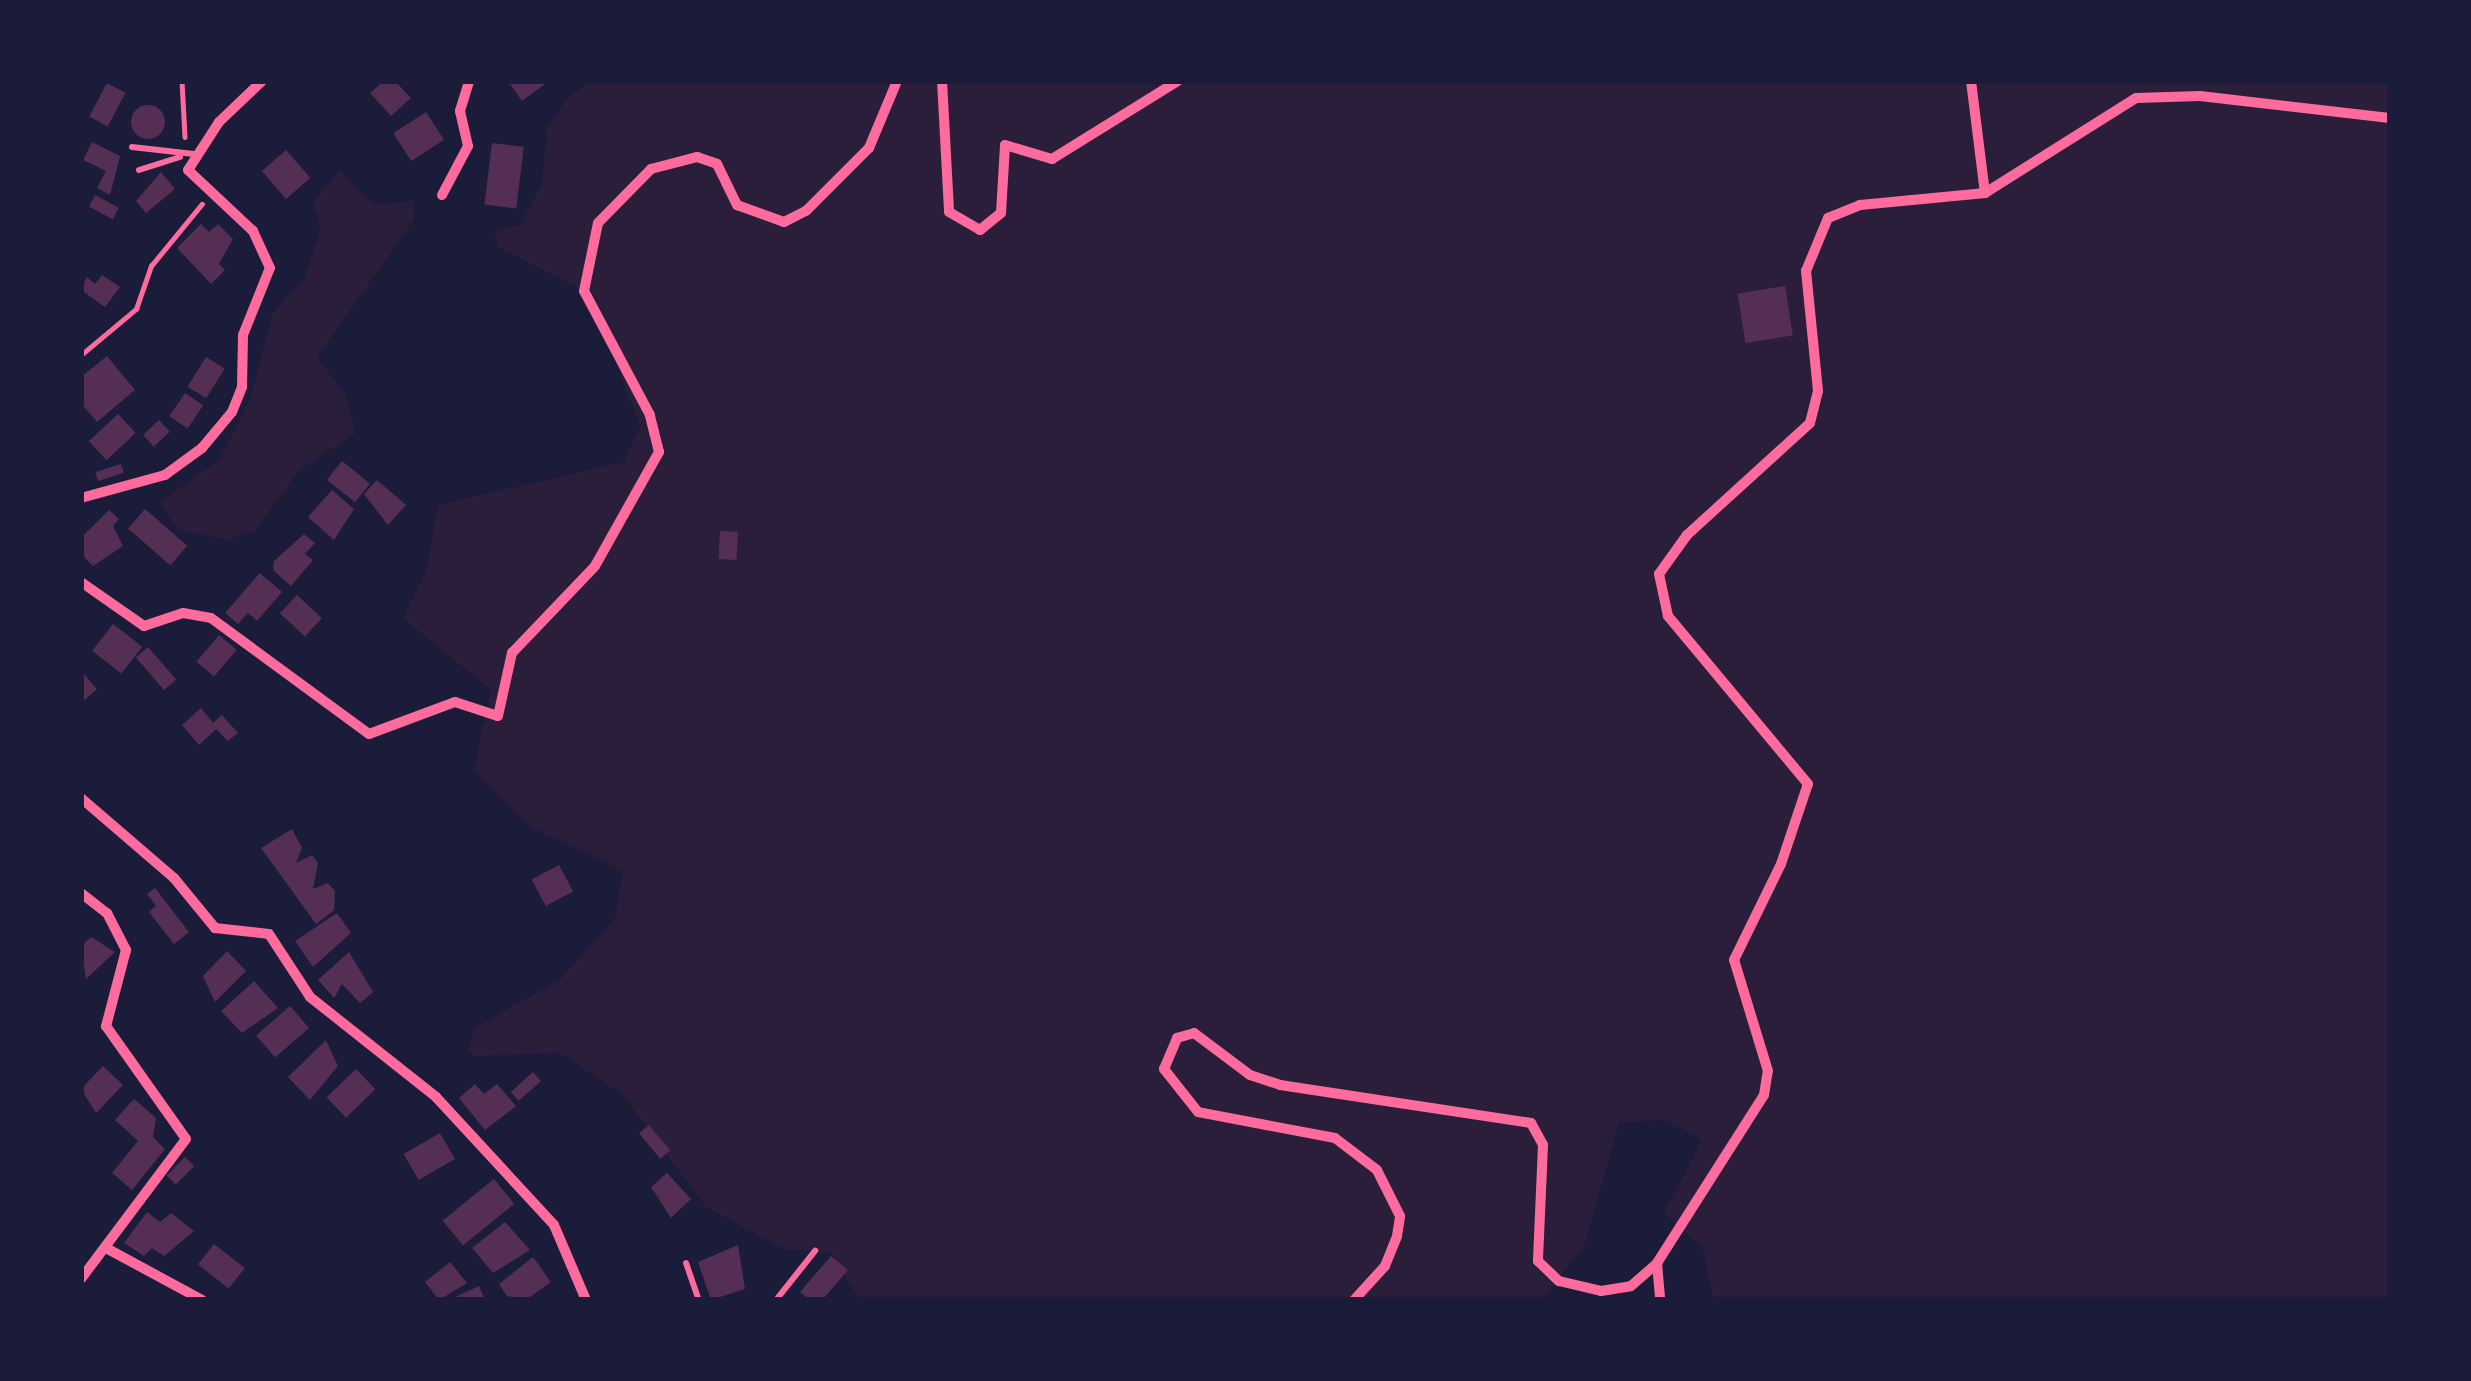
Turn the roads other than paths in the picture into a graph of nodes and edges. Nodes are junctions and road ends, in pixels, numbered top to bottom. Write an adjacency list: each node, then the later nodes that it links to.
1 (262, 81): 9 (street)
2 (469, 81): 12 (street)
3 (897, 81): 14 (street)
4 (942, 81): 5 (street)
5 (1178, 81)
6 (1971, 81): 11 (street)
7 (2390, 118): 11 (street)
8 (132, 147): 9 (lane)
9 (188, 154): 10 (lane); 13 (street)
10 (139, 170)
11 (1984, 193): 20 (street)
12 (442, 195)
13 (81, 498)
14 (81, 582)
15 (81, 798): 23 (street)
16 (81, 893): 17 (street)
17 (106, 1248): 21 (street); 22 (street)
18 (815, 1251): 25 (lane)
19 (686, 1263): 24 (lane)
20 (1657, 1263): 26 (street); 27 (street)
21 (81, 1279)
22 (202, 1300)
23 (586, 1300)
24 (699, 1300)
25 (776, 1300)
26 (1354, 1300)
27 (1660, 1300)

